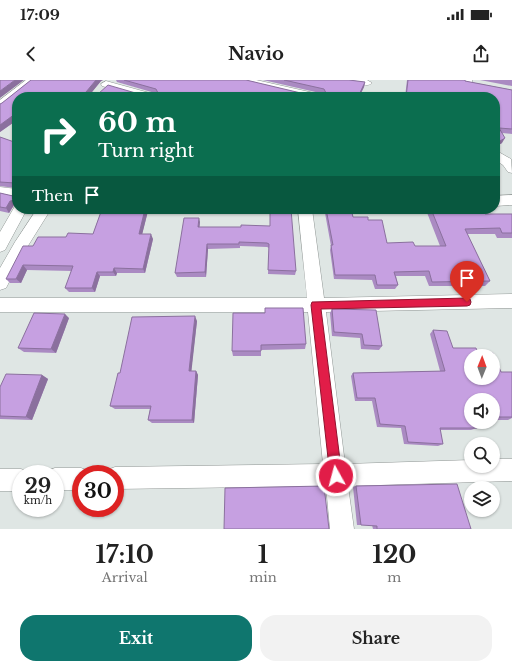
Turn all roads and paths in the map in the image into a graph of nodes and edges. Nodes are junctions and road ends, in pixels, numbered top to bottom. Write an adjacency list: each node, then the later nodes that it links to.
1 (32, 80): 7 (street)
2 (243, 80): 10 (street)
3 (347, 80): 6 (street)
4 (470, 82): 11 (street)
5 (114, 83): 8 (street); 9 (street)
6 (367, 85)
7 (16, 92)
8 (104, 92)
9 (139, 92)
10 (279, 92)
11 (469, 92)
12 (12, 95): 13 (street)
13 (0, 104)
14 (500, 157): 15 (street)
15 (512, 169)
16 (0, 191): 17 (street)
17 (12, 193)
18 (512, 200): 19 (street)
19 (500, 201)
20 (17, 214): 23 (street)
21 (41, 214): 24 (street)
22 (306, 214): 27 (street)
23 (0, 246)
24 (0, 283)
25 (512, 301): 27 (street)
26 (0, 305): 27 (street)
27 (316, 305): 29 (street)
28 (512, 470): 29 (street)
29 (336, 476): 30 (street); 33 (street)
30 (124, 478)
31 (0, 480): 32 (street)
32 (12, 480)
33 (342, 529)

